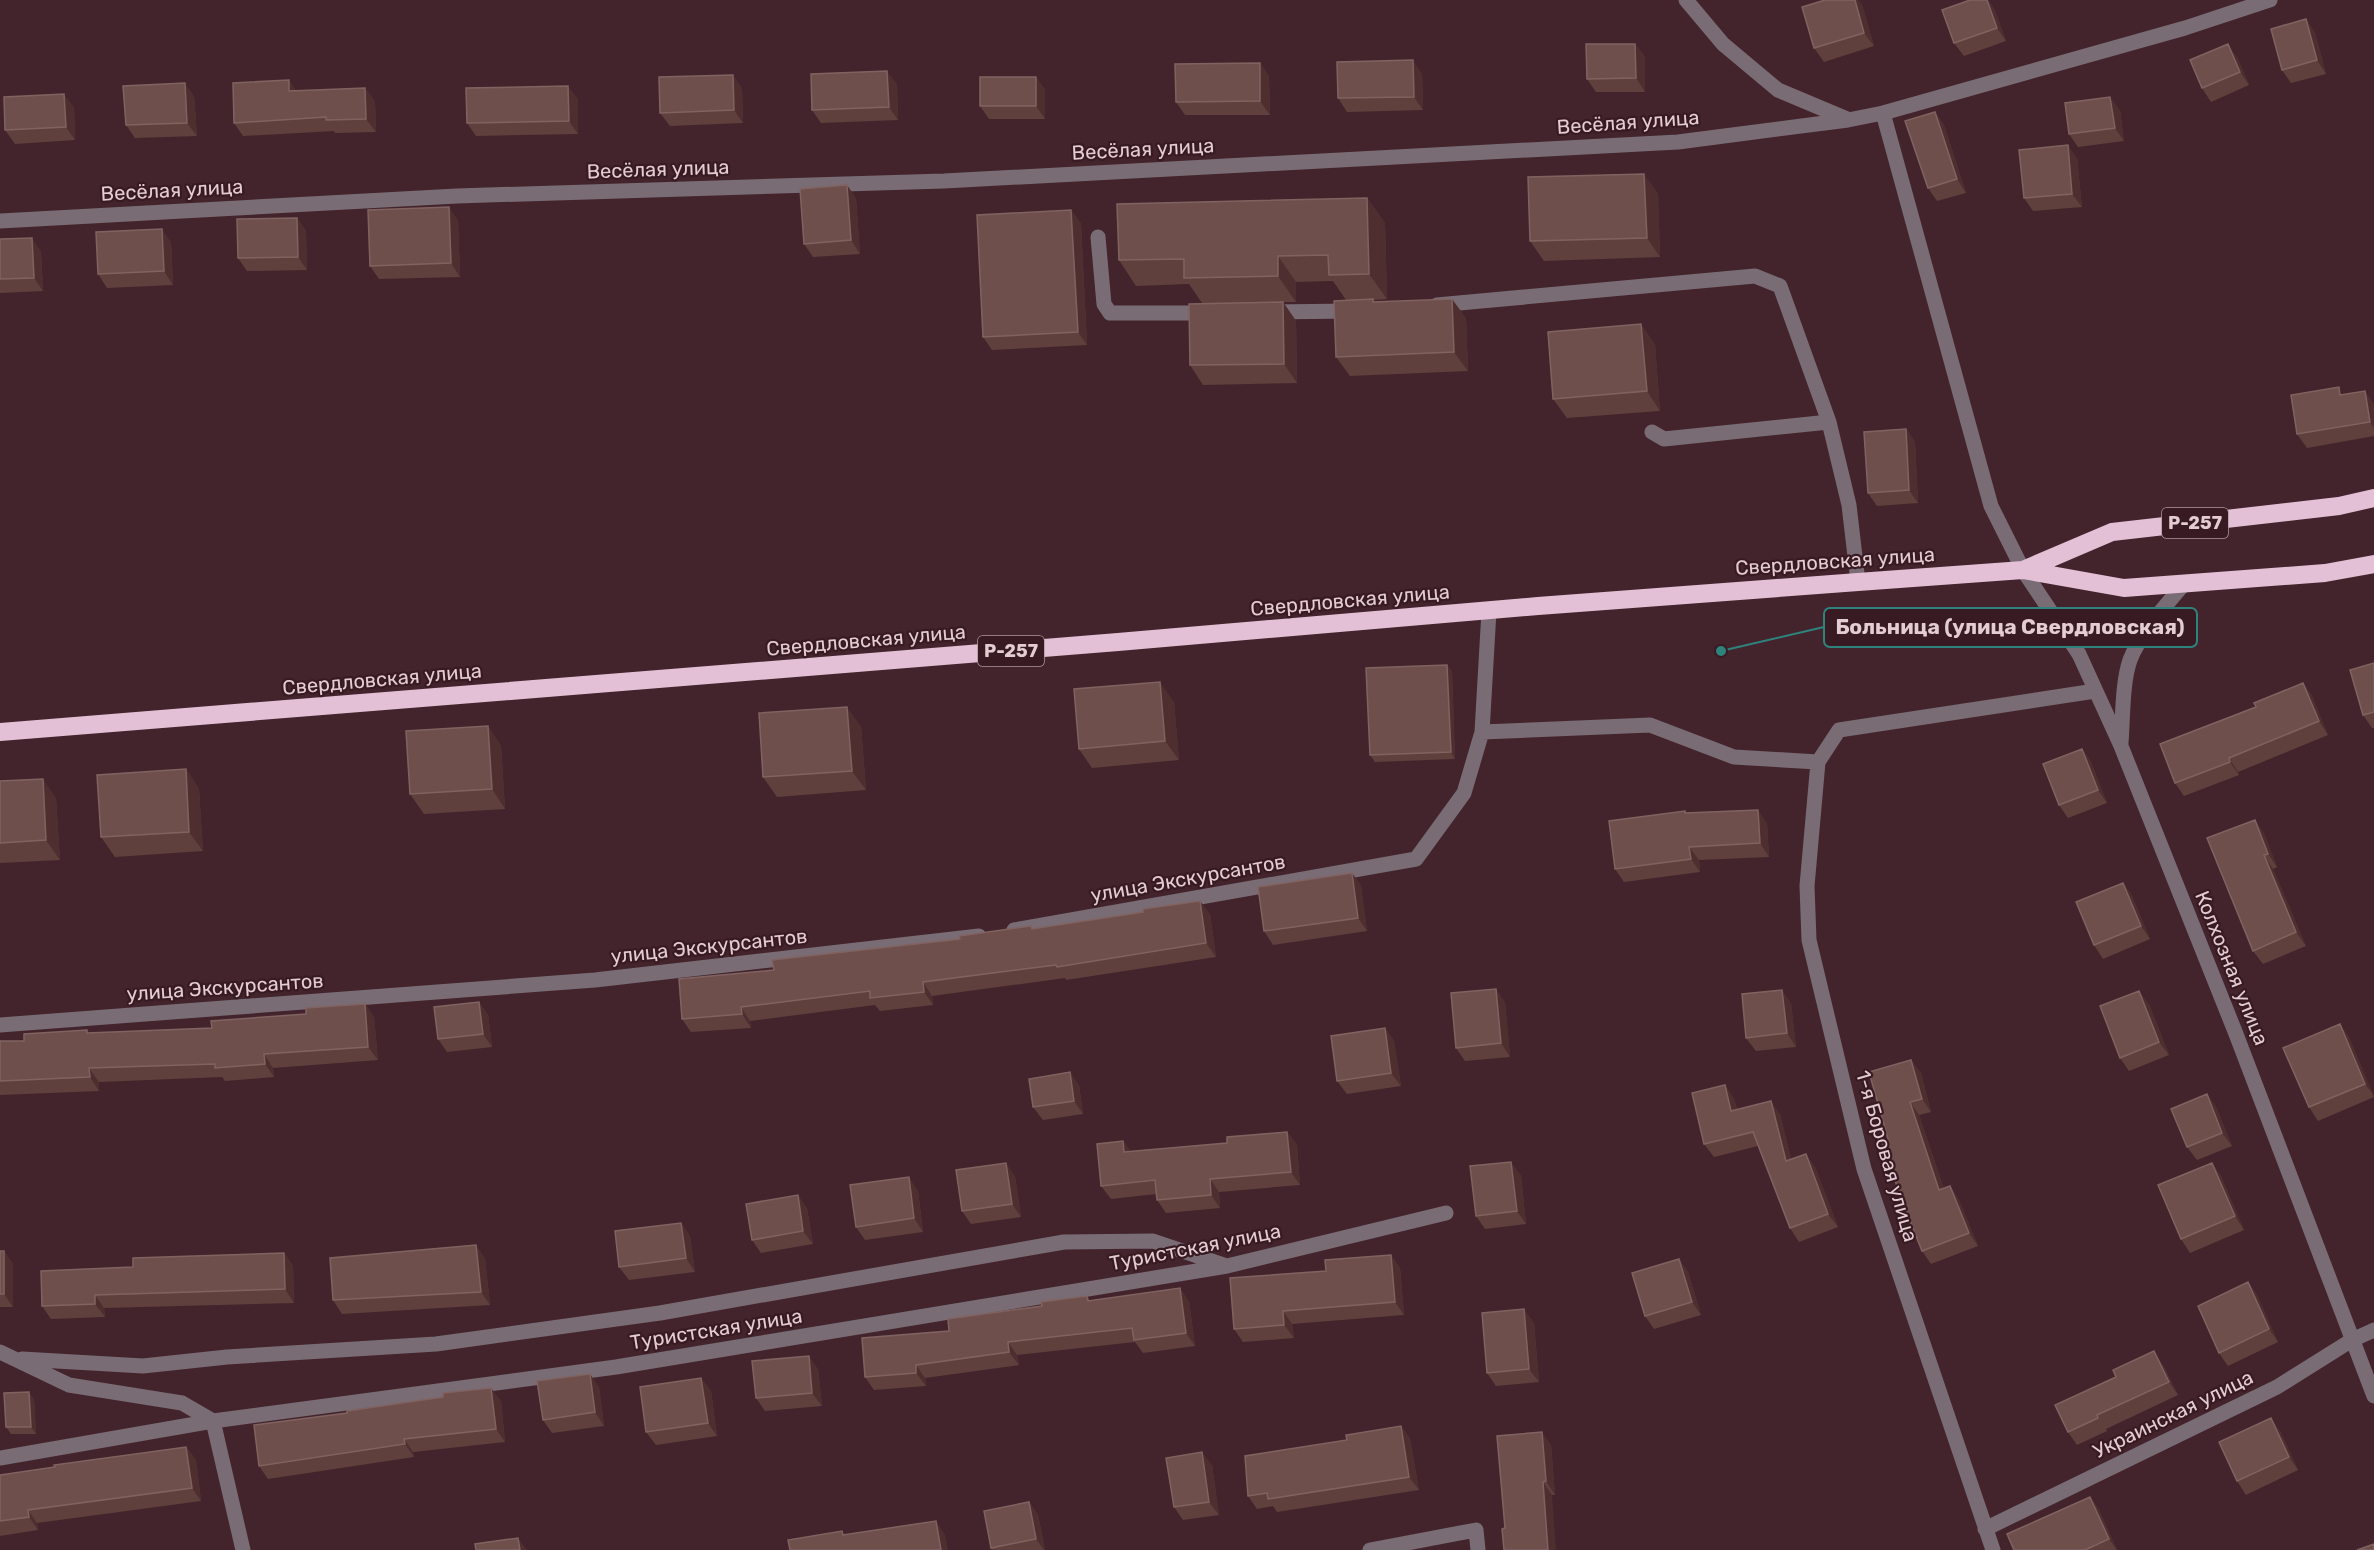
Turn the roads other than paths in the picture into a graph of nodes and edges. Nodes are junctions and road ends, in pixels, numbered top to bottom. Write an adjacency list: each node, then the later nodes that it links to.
1 (1686, 0): 4 (street)
2 (2270, 0): 3 (street, Весёлая улица)
3 (1883, 112): 4 (street, Весёлая улица); 15 (street, Колхозная улица)
4 (1848, 120): 5 (street, Весёлая улица)
5 (0, 221)
6 (1098, 237): 10 (street)
7 (1423, 306): 11 (street)
8 (1364, 310): 9 (street)
9 (1256, 312)
10 (1220, 313)
11 (1829, 422): 12 (street); 16 (street)
12 (1652, 432)
13 (2374, 498): 15 (highway, Свердловская улица / Р-257)
14 (2374, 564): 17 (highway, Свердловская улица)
15 (2023, 570): 16 (highway, Свердловская улица / Р-257); 17 (highway, Свердловская улица); 19 (street, Колхозная улица)
16 (1858, 582): 18 (highway, Свердловская улица / Р-257)
17 (2184, 584): 22 (street)
18 (1489, 611): 20 (highway, Свердловская улица / Р-257); 21 (street)
19 (2095, 690): 22 (street, Колхозная улица); 23 (street)
20 (0, 732)
21 (1482, 732): 23 (street); 24 (street, улица Экскурсантов)
22 (2121, 746): 28 (street, Колхозная улица)
23 (1818, 762): 34 (street, 1-я Боровая улица)
24 (0, 1025)
25 (1446, 1213): 26 (street, Туристская улица)
26 (1227, 1266): 30 (street); 32 (street, Туристская улица)
27 (2374, 1330): 28 (street, Украинская улица)
28 (2352, 1341): 31 (street, Колхозная улица); 34 (street, Украинская улица)
29 (0, 1352): 30 (street)
30 (15, 1359): 32 (street)
31 (2374, 1396)
32 (213, 1421): 33 (street, Туристская улица); 35 (street)
33 (0, 1458)
34 (1985, 1529): 38 (street, 1-я Боровая улица)
35 (243, 1550)
36 (1370, 1550): 37 (street)
37 (1478, 1550)
38 (1993, 1550)

